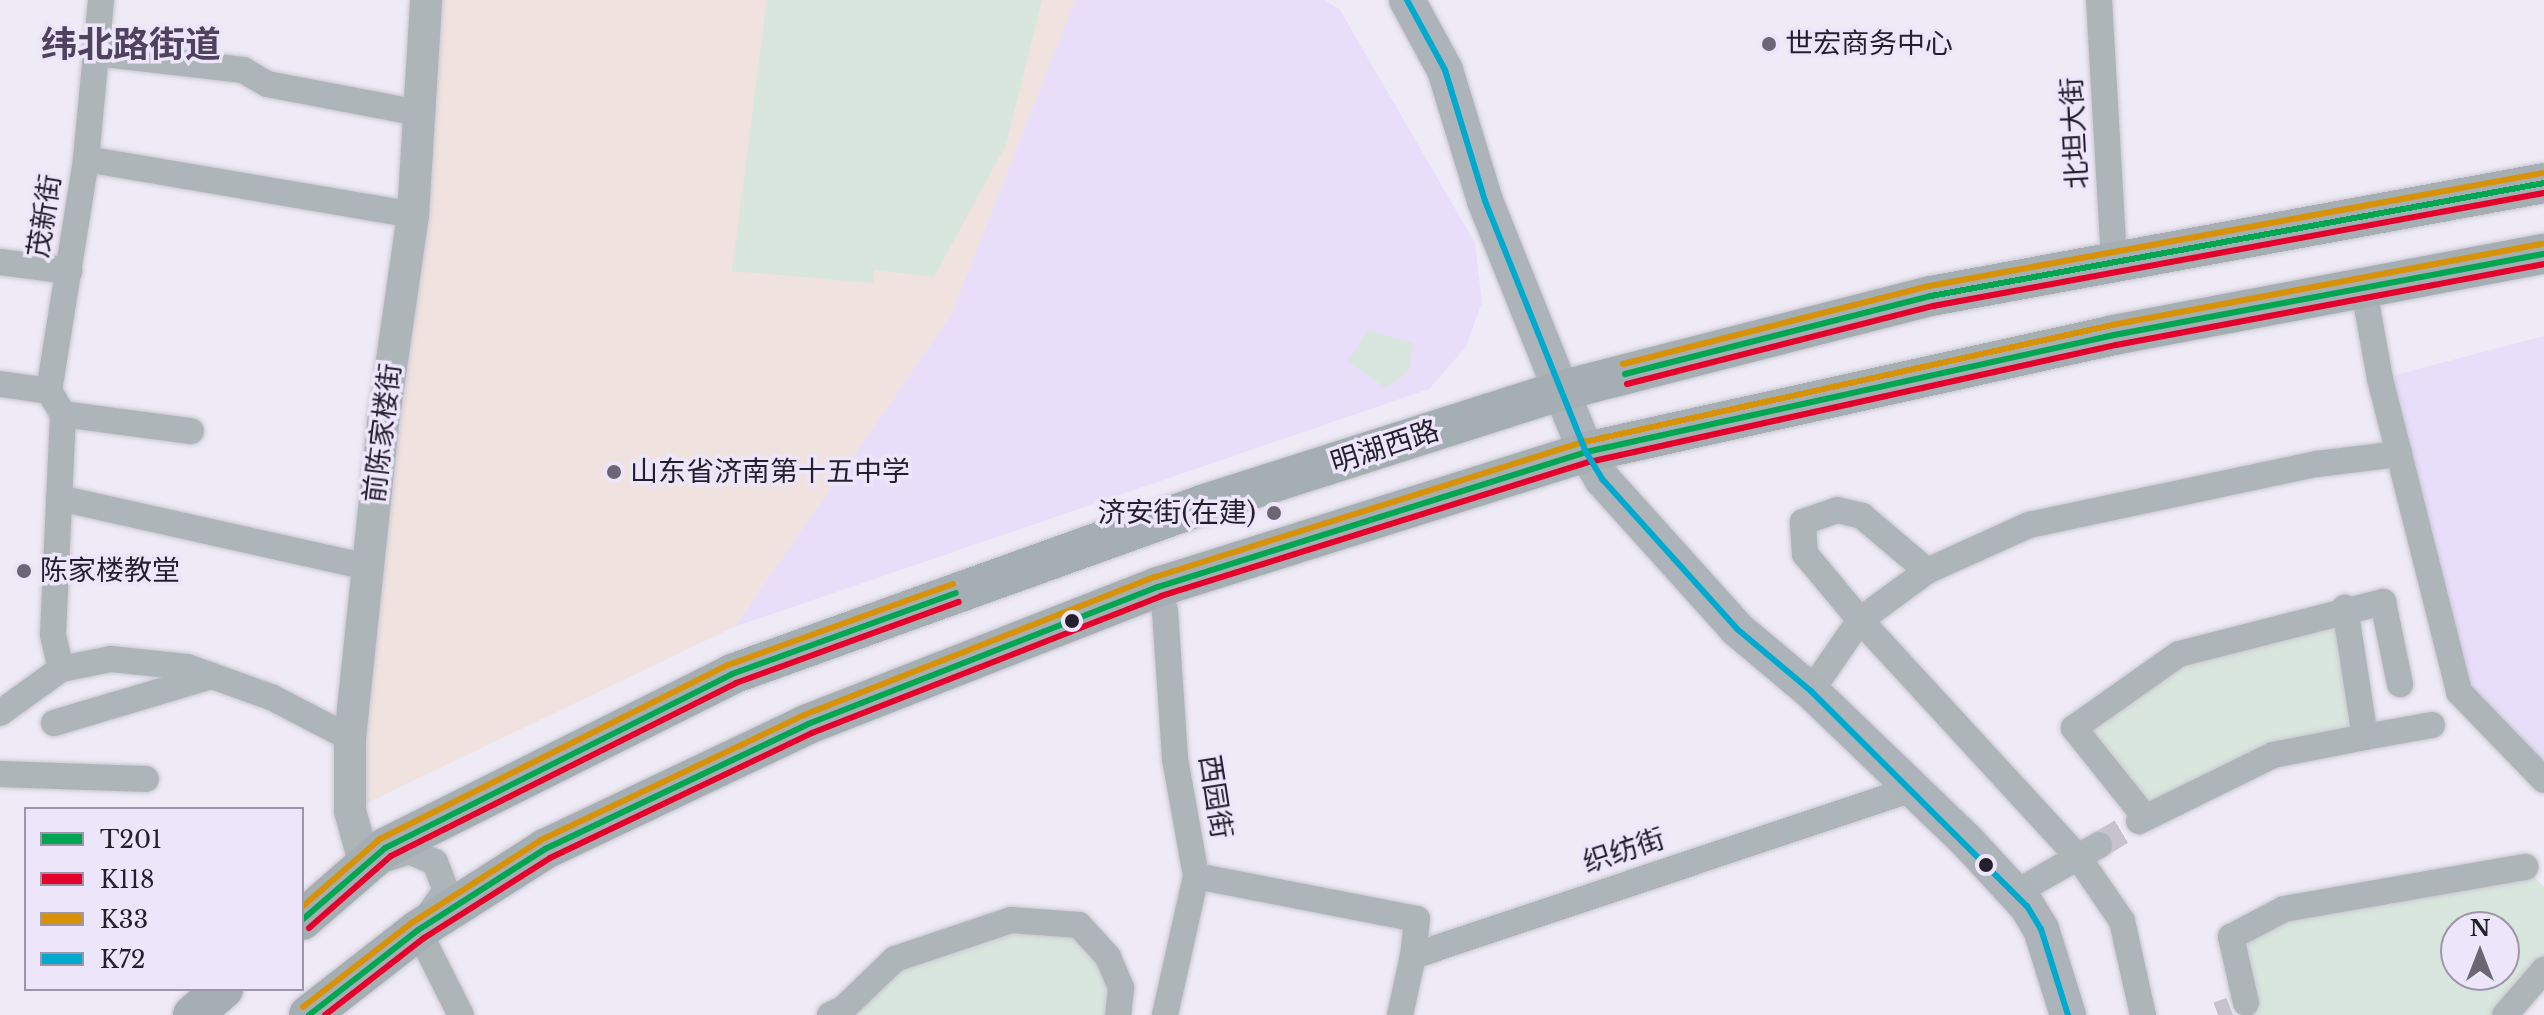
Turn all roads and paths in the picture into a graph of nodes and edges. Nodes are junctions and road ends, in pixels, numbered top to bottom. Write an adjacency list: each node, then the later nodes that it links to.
1 (101, 0): 5 (street, 茂新街)
2 (426, 0): 6 (street, 前陈家楼街)
3 (1407, 0): 17 (main road)
4 (2099, 0): 12 (street, 北坦大街)
5 (96, 53): 6 (street); 7 (street, 茂新街)
6 (419, 113): 9 (street, 前陈家楼街)
7 (86, 159): 9 (street); 13 (street, 茂新街)
8 (2544, 183): 12 (main road, 明湖西路)
9 (413, 215): 23 (street, 前陈家楼街)
10 (2544, 254): 14 (main road)
11 (0, 262): 13 (street)
12 (2114, 262): 17 (main road, 明湖西路)
13 (69, 271): 16 (street, 茂新街)
14 (2364, 290): 20 (main road); 21 (street)
15 (0, 384): 16 (street)
16 (49, 391): 18 (street)
17 (1560, 391): 20 (main road); 42 (main road, 明湖西路)
18 (63, 414): 19 (street); 22 (street)
19 (191, 431)
20 (1586, 452): 25 (main road); 31 (main road)
21 (2399, 454): 24 (street); 39 (street)
22 (59, 498): 23 (street); 28 (street)
23 (368, 567): 36 (street, 前陈家楼街)
24 (1927, 571): 27 (street); 27 (street)
25 (1158, 587): 44 (street, 西园街); 47 (main road)
26 (2345, 608): 30 (street); 35 (street); 35 (street)
27 (1860, 620): 31 (street); 41 (street)
28 (61, 669): 29 (street); 32 (street)
29 (212, 676): 33 (street); 36 (street)
30 (2400, 684)
31 (1811, 691): 40 (main road)
32 (4, 702)
33 (54, 723)
34 (2432, 725): 35 (street)
35 (2365, 737)
36 (350, 738): 42 (street, 前陈家楼街)
37 (0, 774): 38 (street)
38 (146, 779)
39 (2544, 780)
40 (1912, 789): 45 (main road); 48 (street, 织纺街)
41 (2088, 851): 45 (street); 60 (street)
42 (365, 865): 46 (main road, 明湖西路); 47 (street)
43 (2525, 867): 51 (street)
44 (1196, 876): 48 (street); 57 (street, 西园街)
45 (2015, 893): 59 (main road)
46 (304, 918)
47 (418, 930): 53 (main road); 54 (street)
48 (1413, 956): 58 (street)
49 (2544, 970): 61 (street)
50 (221, 991): 52 (main road)
51 (2242, 1009)
52 (193, 1015)
53 (309, 1015)
54 (461, 1015)
55 (830, 1015): 56 (street)
56 (1118, 1015)
57 (1165, 1015)
58 (1400, 1015)
59 (2068, 1015)
60 (2143, 1015)
61 (2505, 1015)

